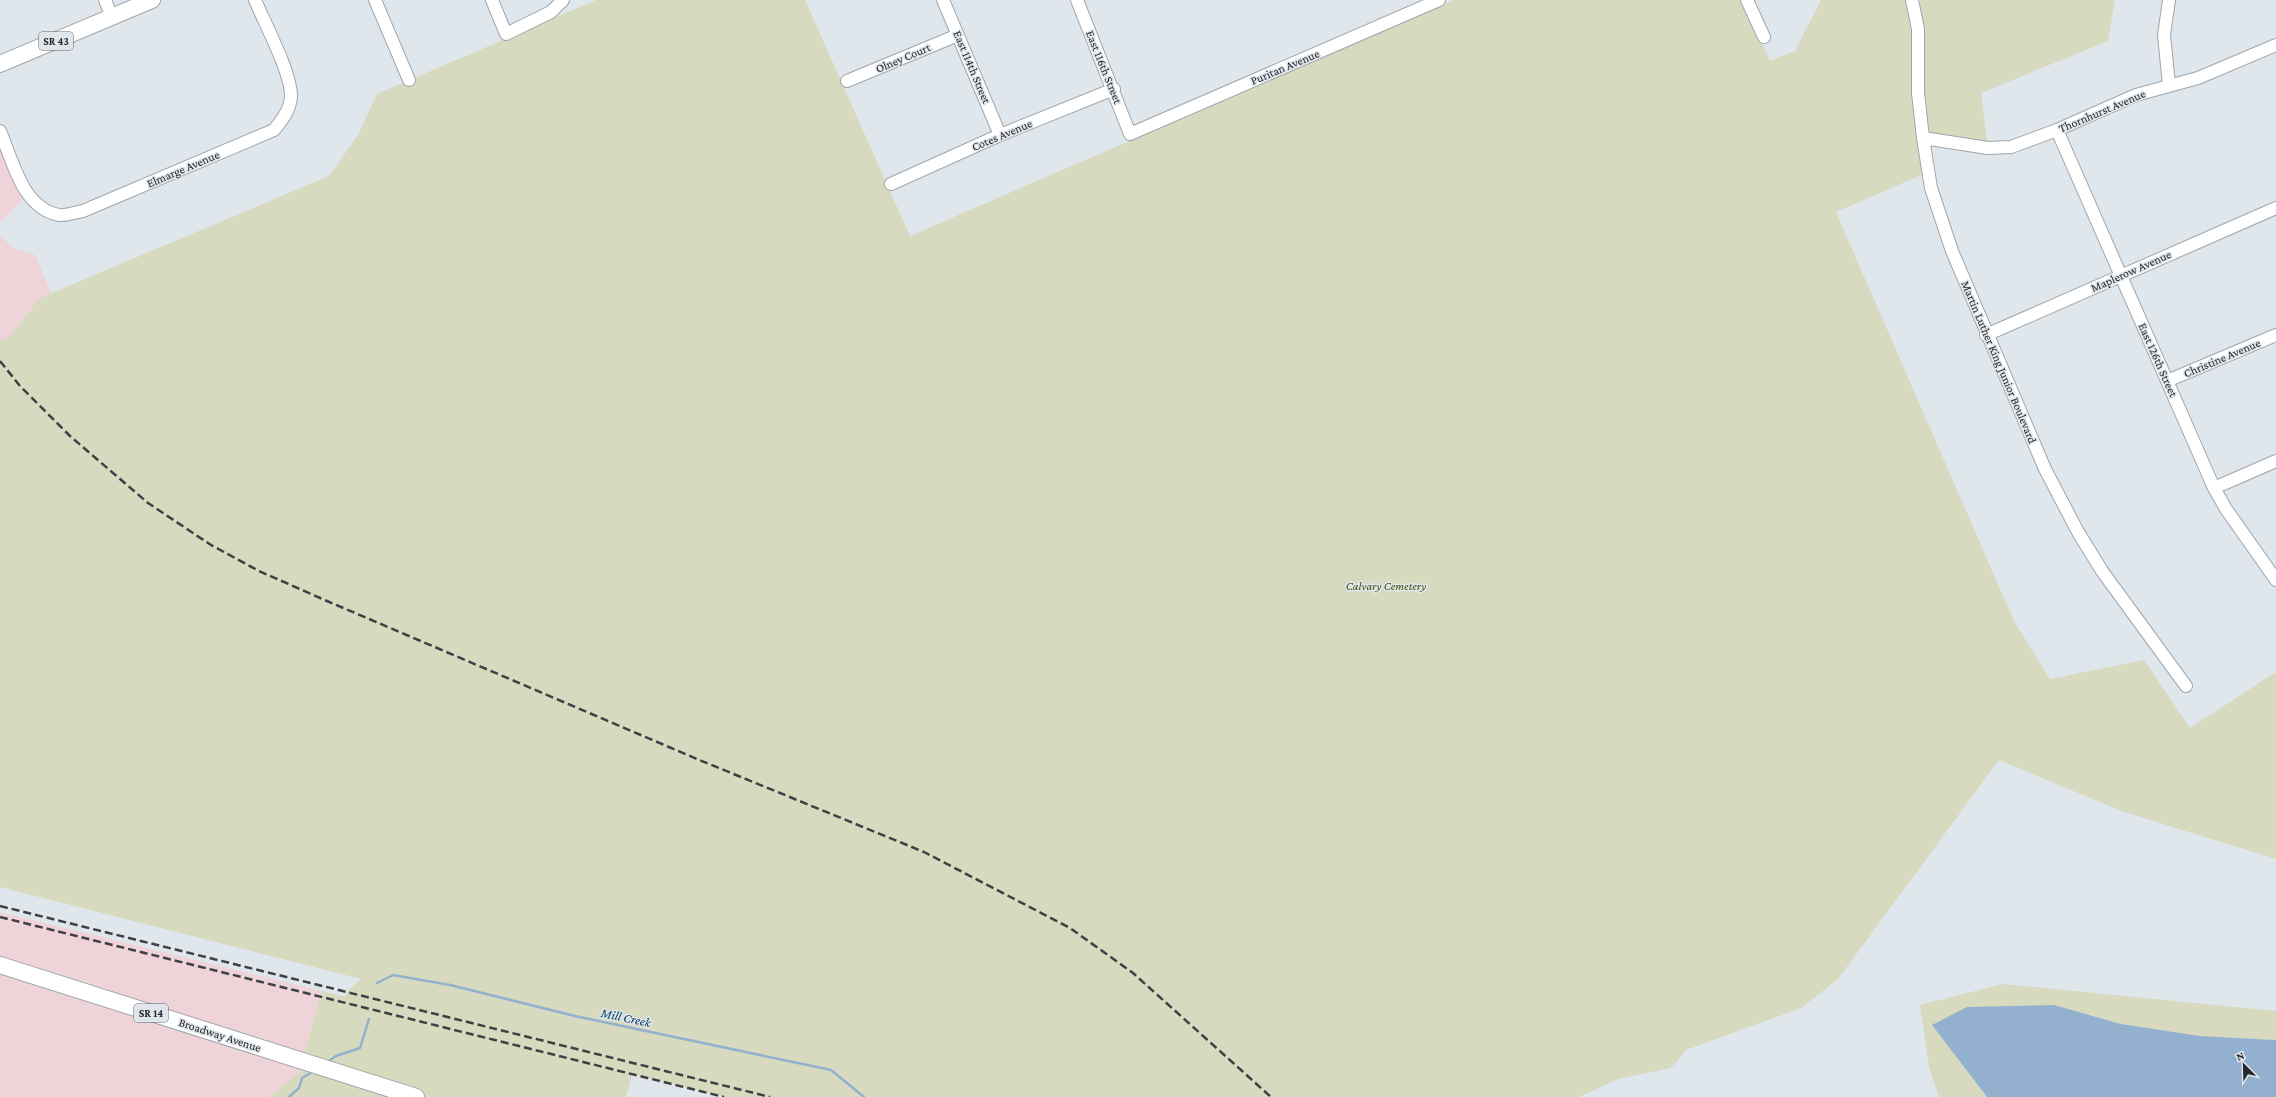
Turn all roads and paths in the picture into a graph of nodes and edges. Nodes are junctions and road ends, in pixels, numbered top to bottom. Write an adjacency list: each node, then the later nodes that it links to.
1 (105, 0): 13 (street)
2 (152, 0): 13 (main road, SR 43)
3 (255, 0): 23 (street, Elmarge Avenue)
4 (375, 0): 18 (street)
5 (492, 0): 6 (street)
6 (563, 0)
7 (943, 0): 14 (street, East 114th Street)
8 (1438, 0): 24 (street, Puritan Avenue)
9 (1747, 0): 15 (street)
10 (1912, 0): 26 (street, Martin Luther King Junior Boulevard)
11 (2169, 0): 20 (street)
12 (1081, 1): 21 (street, East 116th Street)
13 (112, 17): 17 (main road, SR 43)
14 (958, 35): 19 (street, Olney Court); 25 (street, East 114th Street)
15 (1764, 37)
16 (2276, 45): 20 (street, Thornhurst Avenue)
17 (0, 64)
18 (409, 80)
19 (847, 81)
20 (2169, 85): 22 (street, Thornhurst Avenue)
21 (1114, 89): 24 (street, East 116th Street); 25 (street, Cotes Avenue)
22 (2057, 130): 26 (street, Thornhurst Avenue); 29 (street, East 126th Street)
23 (0, 131)
24 (1130, 134)
25 (1000, 135): 27 (street, Cotes Avenue)
26 (1923, 138): 30 (street, Martin Luther King Junior Boulevard)
27 (891, 184)
28 (2276, 208): 29 (street, Maplerow Avenue)
29 (2121, 275): 30 (street, Maplerow Avenue); 32 (street, East 126th Street)
30 (1986, 335): 36 (street, Martin Luther King Junior Boulevard)
31 (2276, 335): 32 (street, Christine Avenue)
32 (2167, 382): 34 (street, East 126th Street)
33 (2276, 461): 34 (street)
34 (2214, 488): 35 (street, East 126th Street)
35 (2276, 580)
36 (2186, 686)
37 (0, 965): 38 (main road, Broadway Avenue / SR 14)
38 (416, 1097)

